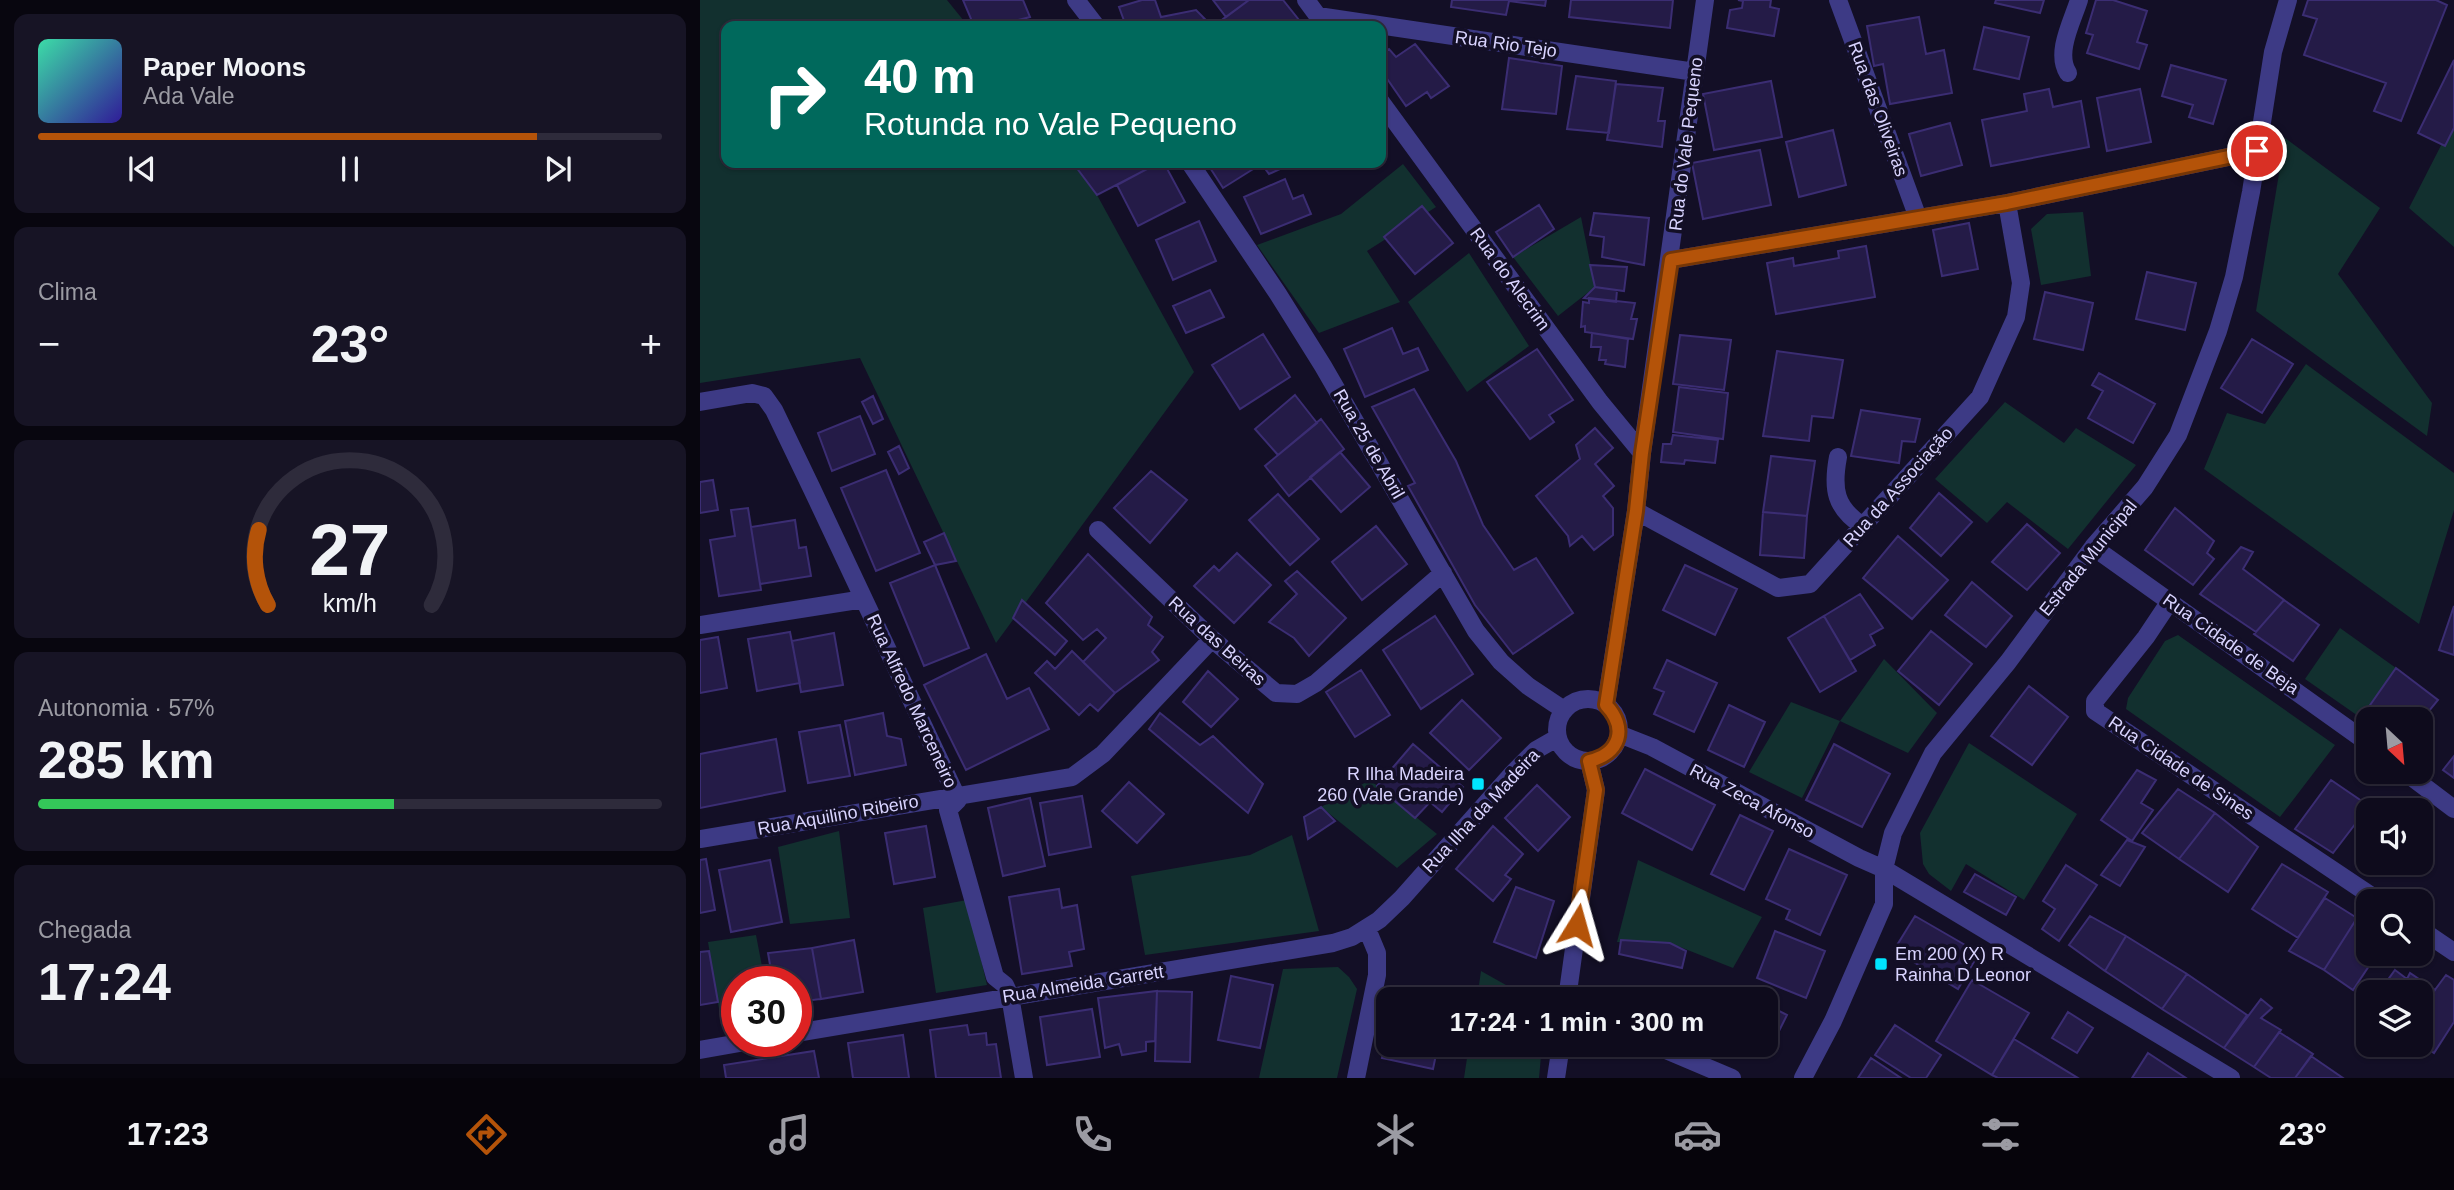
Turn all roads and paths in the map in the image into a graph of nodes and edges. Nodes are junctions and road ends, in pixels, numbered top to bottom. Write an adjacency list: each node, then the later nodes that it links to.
1 (1076, 0): 7 (street)
2 (1306, 0): 8 (street)
3 (1705, 0): 10 (street, Rua do Vale Pequeno)
4 (1838, 0): 16 (street, Rua das Oliveiras)
5 (2079, 0): 11 (street)
6 (2288, 0): 13 (street, Estrada Municipal)
7 (1092, 21)
8 (1322, 21)
9 (1386, 30): 10 (street, Rua Rio Tejo)
10 (1695, 72): 17 (street, Rua do Vale Pequeno)
11 (2068, 73)
12 (1386, 109): 19 (street, Rua do Alecrim)
13 (2257, 151): 15 (street); 24 (street, Estrada Municipal)
14 (1193, 168): 25 (street, Rua 25 de Abril)
15 (2007, 203): 16 (street); 22 (street, Rua da Associação)
16 (1918, 218): 17 (street)
17 (1671, 260): 19 (street, Rua do Vale Pequeno)
18 (700, 402): 26 (street, Rua Alfredo Marceneiro)
19 (1642, 453): 21 (street, Rua do Vale Pequeno)
20 (1838, 457): 22 (street)
21 (1636, 511): 22 (street, Rua da Associação); 30 (street, Rua do Vale Pequeno)
22 (1863, 526)
23 (1098, 530): 29 (street, Rua das Beiras)
24 (2093, 547): 27 (street, Rua Cidade de Beja); 40 (street, Estrada Municipal)
25 (1443, 573): 29 (street, Rua das Beiras); 31 (street, Rua 25 de Abril)
26 (864, 599): 28 (street); 37 (street, Rua Alfredo Marceneiro)
27 (2171, 601): 33 (street, Rua Cidade de Beja); 41 (street, Rua Cidade de Sines)
28 (700, 625)
29 (1212, 639): 37 (street, Rua Aquilino Ribeiro)
30 (1606, 705): 31 (street); 32 (street)
31 (1564, 710): 34 (street)
32 (1619, 734): 35 (street); 40 (street, Rua Zeca Afonso)
33 (2356, 734)
34 (1558, 738): 35 (street); 42 (street, Rua Ilha da Madeira)
35 (1589, 761): 45 (street)
36 (2421, 784): 38 (street)
37 (956, 795): 39 (street, Rua Aquilino Ribeiro); 46 (street, Rua Alfredo Marceneiro)
38 (2454, 809)
39 (700, 839)
40 (1884, 869): 56 (street, Estrada Municipal); 57 (street, Rua Zeca Afonso)
41 (2361, 889)
42 (1367, 929): 46 (street, Rua Almeida Garrett); 53 (street)
43 (2433, 938): 44 (street)
44 (2454, 952)
45 (1569, 987)
46 (1010, 996): 47 (street, Rua Almeida Garrett); 52 (street, Rua Alfredo Marceneiro)
47 (812, 1031)
48 (721, 1046): 49 (street)
49 (700, 1050)
50 (1559, 1057): 54 (street)
51 (1682, 1057): 55 (street)
52 (1024, 1078)
53 (1356, 1078)
54 (1556, 1078)
55 (1732, 1078)
56 (1804, 1078)
57 (2231, 1078)

